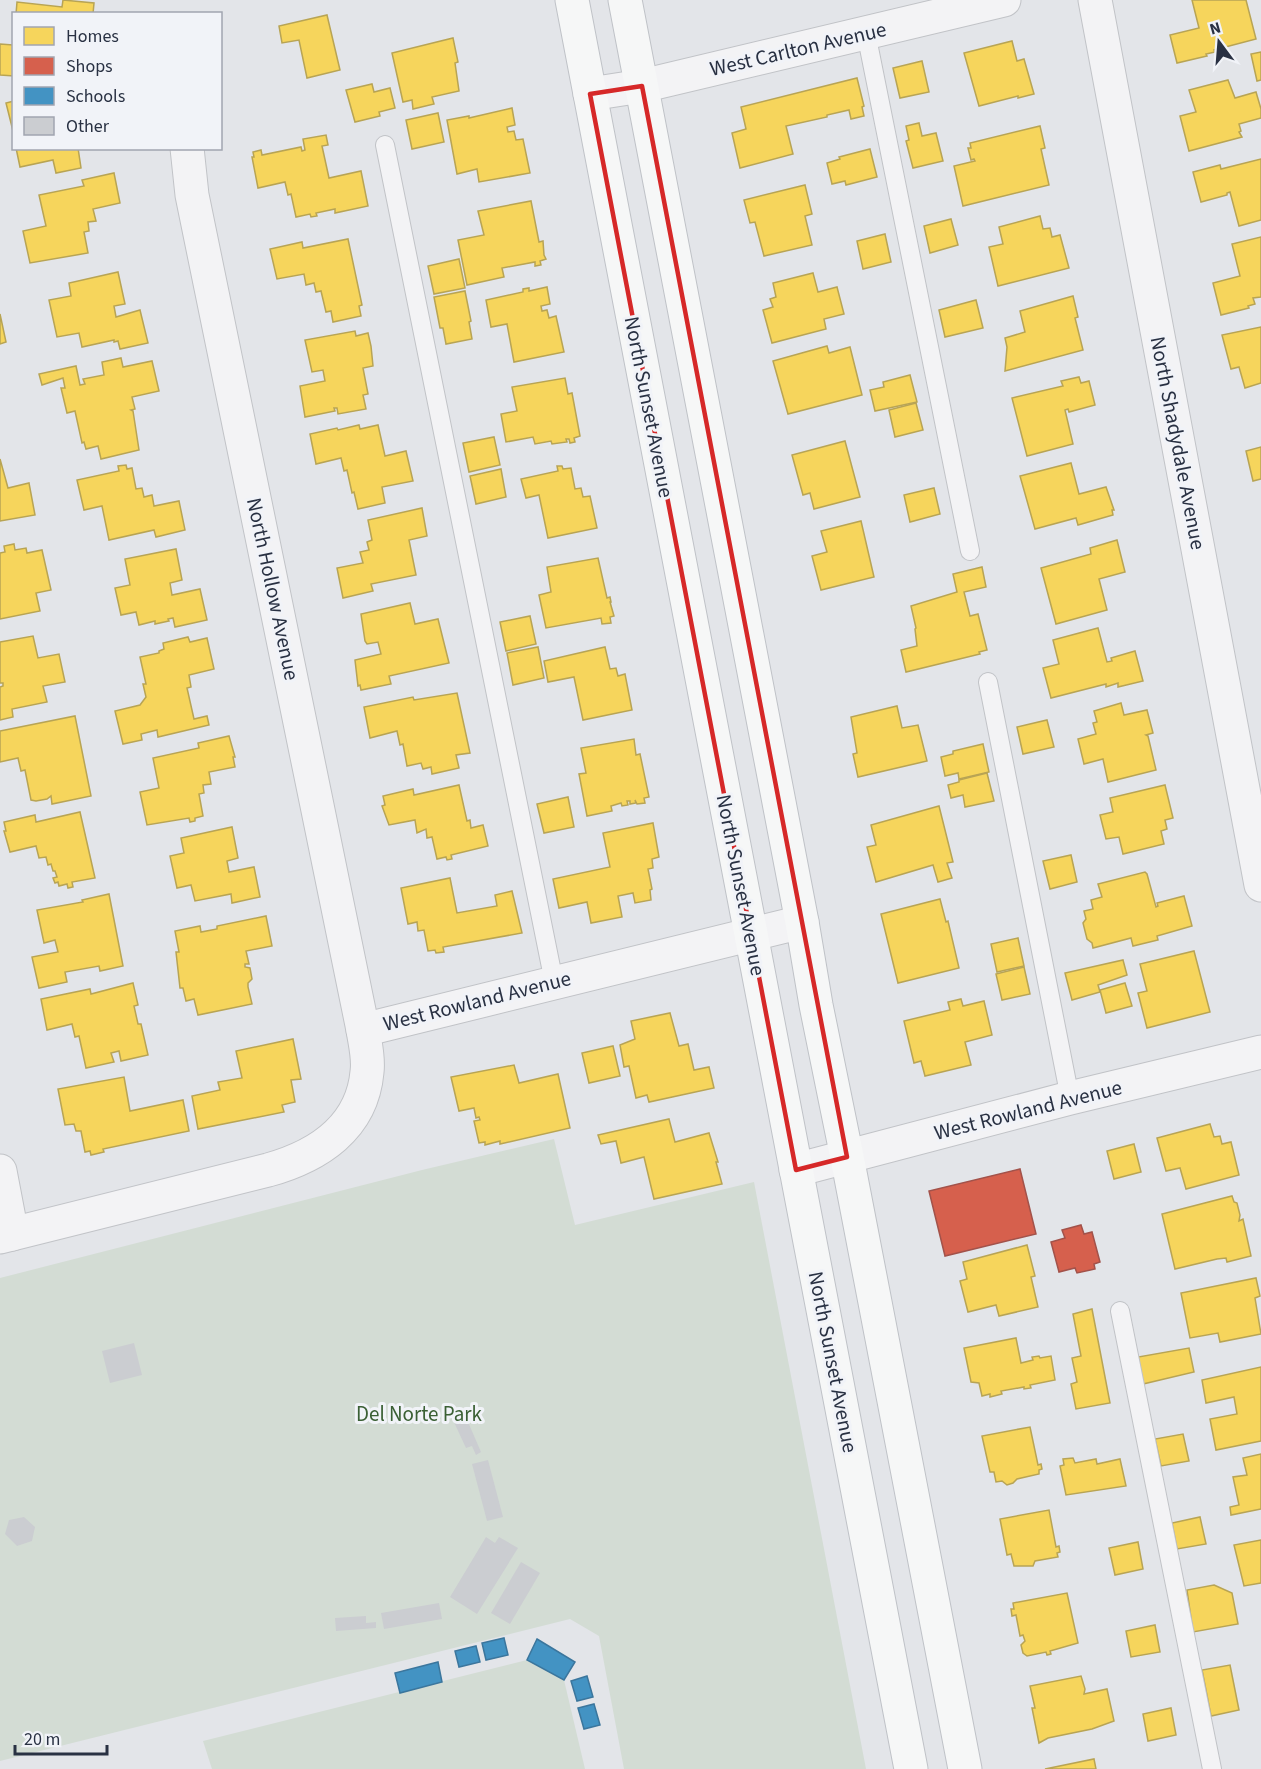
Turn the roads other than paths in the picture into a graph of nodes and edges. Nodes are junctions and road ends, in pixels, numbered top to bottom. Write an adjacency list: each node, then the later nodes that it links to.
1 (572, 0): 7 (main road, North Sunset Avenue)
2 (626, 0): 6 (main road)
3 (1004, 0): 5 (street, West Carlton Avenue)
4 (1095, 0): 12 (street, North Shadydale Avenue)
5 (866, 33): 6 (street, West Carlton Avenue); 10 (lane)
6 (642, 86): 7 (street, West Carlton Avenue); 13 (main road)
7 (590, 94): 14 (main road, North Sunset Avenue)
8 (385, 146): 15 (lane)
9 (187, 150): 16 (street, North Hollow Avenue)
10 (970, 551)
11 (988, 682): 18 (lane)
12 (1261, 885)
13 (802, 922): 14 (street, West Rowland Avenue); 19 (main road)
14 (750, 934): 15 (street, West Rowland Avenue); 20 (main road, North Sunset Avenue)
15 (554, 982): 16 (street, West Rowland Avenue)
16 (363, 1030): 22 (street, West Rowland Avenue)
17 (1261, 1052): 18 (street, West Rowland Avenue)
18 (1070, 1098): 19 (street, West Rowland Avenue)
19 (847, 1157): 20 (street, West Rowland Avenue); 25 (main road)
20 (796, 1170): 24 (main road, North Sunset Avenue)
21 (0, 1171): 22 (street)
22 (6, 1235)
23 (1120, 1311): 26 (lane)
24 (911, 1769)
25 (965, 1769)
26 (1212, 1769)

